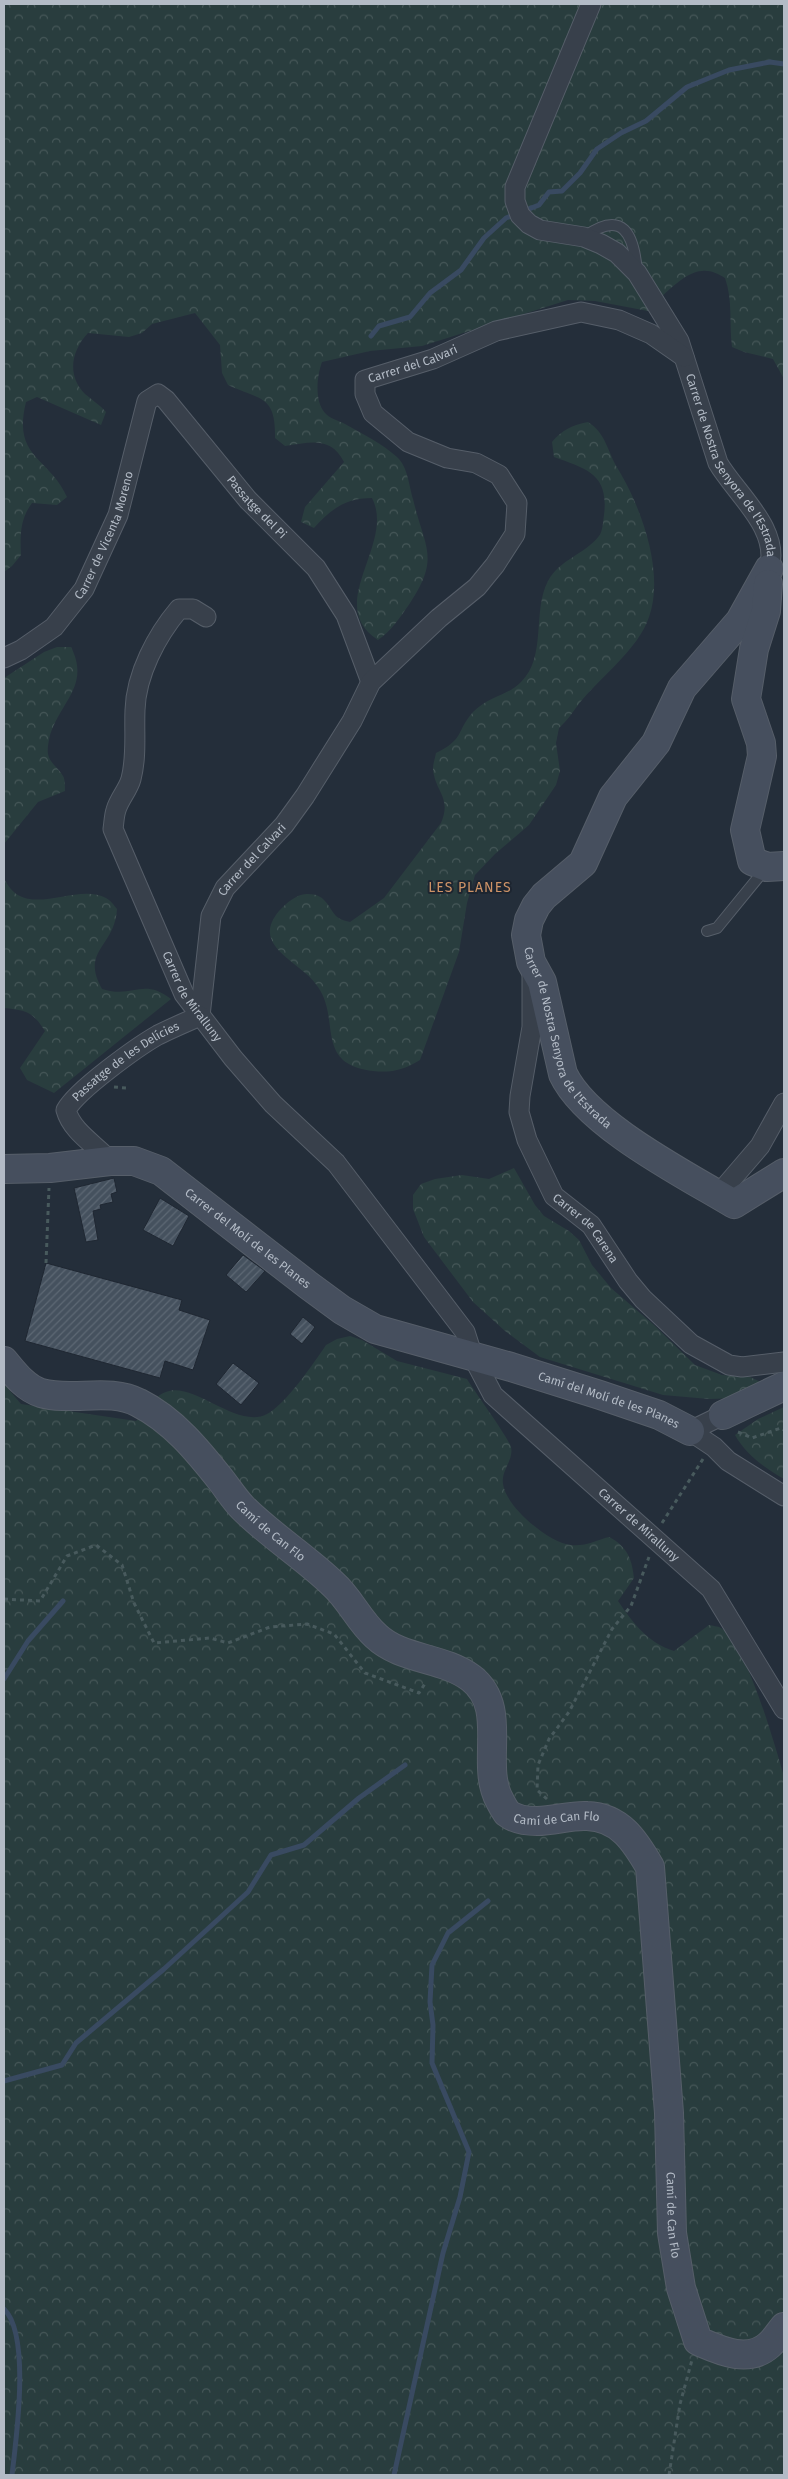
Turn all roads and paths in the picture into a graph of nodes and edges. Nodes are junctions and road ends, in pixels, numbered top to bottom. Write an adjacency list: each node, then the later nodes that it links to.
1 (591, 4): 2 (street, Carrer de Nostra Senyora de l'Estrada)
2 (684, 357): 4 (street, Carrer de Nostra Senyora de l'Estrada); 7 (street, Carrer del Calvari)
3 (166, 400): 6 (street, Carrer de Vicenta Moreno); 7 (street, Passatge del Pi)
4 (769, 569): 8 (street); 10 (street, Carrer de Nostra Senyora de l'Estrada)
5 (206, 617): 11 (street, Carrer de Miralluny)
6 (4, 658)
7 (371, 682): 11 (street, Carrer del Calvari)
8 (776, 867): 9 (lane)
9 (707, 931)
10 (531, 962): 17 (street, Carrer de Nostra Senyora de l'Estrada); 21 (street, Carrer de Carena)
11 (200, 1016): 13 (street, Passatge de les Delícies); 19 (street, Carrer de Miralluny)
12 (784, 1103): 17 (street)
13 (110, 1161): 14 (street, Carrer del Molí de les Planes); 19 (street, Carrer del Molí de les Planes)
14 (50, 1168): 15 (street, Carrer del Molí de les Planes); 18 (path)
15 (4, 1169)
16 (784, 1173): 17 (street, Carrer de Nostra Senyora de l'Estrada)
17 (718, 1195)
18 (46, 1263)
19 (472, 1352): 25 (street, Camí del Molí de les Planes); 28 (street, Carrer de Miralluny)
20 (4, 1361): 30 (street, Camí de Can Flo)
21 (784, 1362)
22 (784, 1386): 23 (street)
23 (723, 1415): 24 (path); 25 (street)
24 (784, 1430)
25 (690, 1431): 26 (street, Camí del Molí de les Planes)
26 (714, 1447): 27 (street, Camí del Molí de les Planes); 28 (path)
27 (784, 1496)
28 (655, 1538): 31 (street, Carrer de Miralluny); 32 (path)
29 (4, 1599): 30 (path)
30 (438, 1663): 34 (street, Camí de Can Flo)
31 (784, 1709)
32 (550, 1802)
33 (784, 2327): 34 (street)
34 (698, 2341): 35 (path)
35 (669, 2475)

